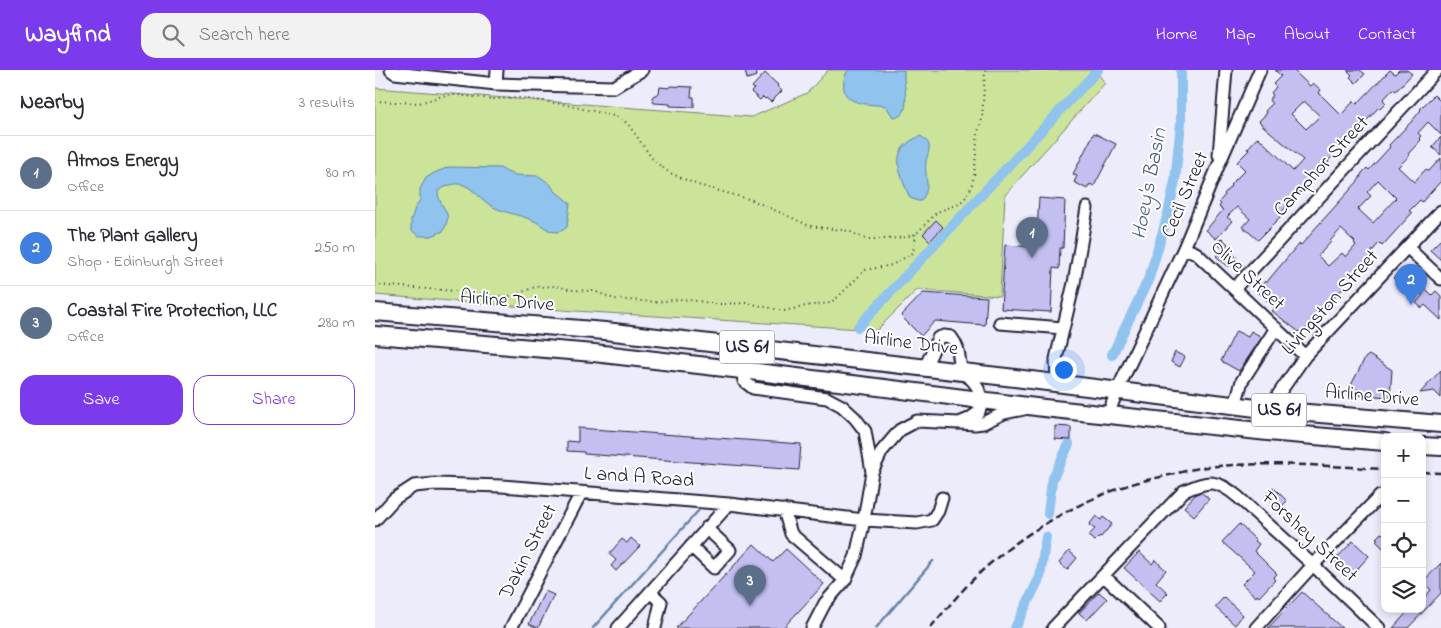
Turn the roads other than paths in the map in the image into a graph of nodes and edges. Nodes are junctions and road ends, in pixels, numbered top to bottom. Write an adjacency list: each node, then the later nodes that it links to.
1 (391, 70): 8 (street)
2 (497, 70): 8 (street)
3 (642, 70): 8 (street)
4 (1226, 70): 9 (street)
5 (1260, 70): 9 (street, Cecil Street)
6 (1437, 70): 7 (street); 15 (street, Camphor Street)
7 (1441, 74)
8 (496, 84)
9 (1219, 164): 13 (street, Cecil Street)
10 (1087, 208): 18 (street)
11 (1441, 211): 12 (street, Livingston Street)
12 (1407, 247): 14 (street); 22 (street, Livingston Street)
13 (1184, 248): 15 (street, Olive Street); 27 (street, Cecil Street)
14 (1441, 278)
15 (1234, 289): 19 (street, Olive Street)
16 (375, 312): 21 (highway, Airline Drive / US 61)
17 (1000, 323): 18 (street)
18 (1063, 328): 26 (street)
19 (1275, 328): 22 (street, Olive Street); 29 (street)
20 (375, 335): 24 (highway, US 61)
21 (743, 346): 23 (highway, Airline Drive / US 61); 24 (street)
22 (1305, 356): 31 (street, Livingston Street)
23 (925, 368): 25 (highway, Airline Drive / US 61); 25 (street)
24 (742, 370): 28 (highway, US 61); 39 (street)
25 (963, 372): 26 (highway, Airline Drive / US 61); 28 (street)
26 (1057, 383): 27 (highway, Airline Drive / US 61)
27 (1117, 391): 29 (highway, Airline Drive / US 61); 32 (street, Cecil Street)
28 (981, 401): 30 (highway, US 61); 33 (street)
29 (1235, 405): 31 (highway, Airline Drive / US 61)
30 (1044, 408): 32 (highway, US 61); 33 (street)
31 (1272, 410): 34 (highway, Airline Drive / US 61); 35 (street, Livingston Street)
32 (1108, 415): 35 (highway, US 61)
33 (959, 423): 39 (street)
34 (1441, 424)
35 (1268, 432): 36 (highway, US 61)
36 (1381, 442)
37 (1426, 446): 38 (highway)
38 (1441, 448)
39 (872, 472): 46 (street)
40 (581, 493): 43 (street, L and A Road); 45 (street, L and A Road); 53 (street, Dakin Street)
41 (1380, 496): 49 (street)
42 (942, 498): 46 (street, L and A Road)
43 (729, 504): 44 (street, L and A Road); 47 (street)
44 (784, 510): 46 (street, L and A Road); 51 (street)
45 (375, 520)
46 (865, 520): 51 (street)
47 (706, 528): 48 (street); 48 (street)
48 (691, 546): 52 (street)
49 (1313, 565): 50 (street, Forshey Street); 59 (street); 60 (street, Forshey Street)
50 (1104, 576): 57 (street); 58 (street)
51 (845, 580): 56 (street)
52 (650, 592): 54 (street); 55 (street)
53 (511, 628)
54 (618, 628)
55 (655, 628)
56 (812, 628)
57 (1053, 628)
58 (1159, 628)
59 (1255, 628)
60 (1379, 628)

